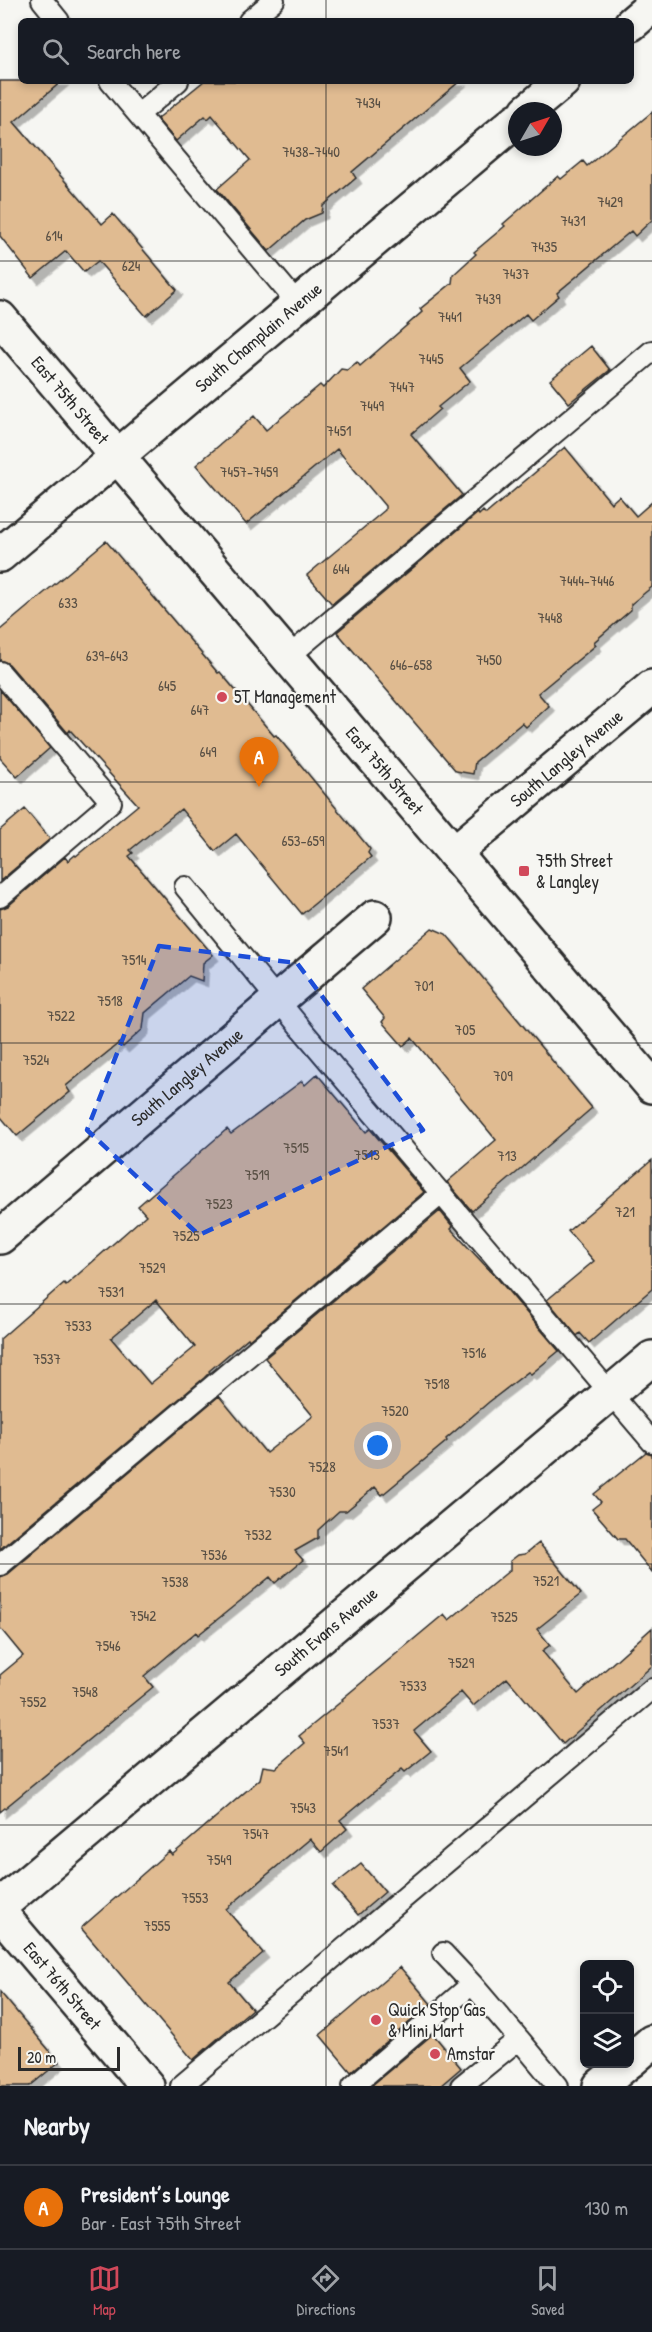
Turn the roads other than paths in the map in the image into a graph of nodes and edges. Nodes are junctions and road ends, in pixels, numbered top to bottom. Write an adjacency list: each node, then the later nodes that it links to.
1 (42, 0): 4 (lane)
2 (274, 0): 5 (lane)
3 (652, 6): 6 (street)
4 (57, 18)
5 (253, 18)
6 (634, 21)
7 (113, 84): 11 (lane)
8 (174, 84): 11 (lane)
9 (560, 84): 10 (street)
10 (538, 102)
11 (139, 114): 13 (lane)
12 (508, 128): 13 (street, South Champlain Avenue)
13 (298, 304): 16 (street, South Champlain Avenue)
14 (0, 318): 16 (street, East 75th Street)
15 (652, 351): 18 (lane)
16 (117, 456): 17 (street, South Champlain Avenue); 18 (street, East 75th Street)
17 (0, 555)
18 (288, 657): 21 (street, East 75th Street)
19 (0, 672): 23 (lane)
20 (649, 696): 21 (street, South Langley Avenue)
21 (454, 853): 26 (street, East 75th Street)
22 (185, 887): 25 (lane)
23 (0, 897)
24 (375, 917): 25 (street, South Langley Avenue)
25 (279, 1001): 27 (lane); 28 (street, South Langley Avenue)
26 (652, 1086)
27 (442, 1193): 30 (lane); 32 (lane)
28 (0, 1236)
29 (652, 1358): 30 (street, South Evans Avenue)
30 (610, 1393): 31 (lane); 34 (street, South Evans Avenue)
31 (652, 1442)
32 (0, 1565)
33 (652, 1689): 43 (lane)
34 (0, 1906)
35 (0, 1913): 42 (street, East 76th Street)
36 (443, 1953): 37 (lane)
37 (472, 1984): 38 (lane); 44 (lane)
38 (519, 2039): 45 (lane); 46 (lane)
39 (652, 2042): 40 (street)
40 (634, 2057)
41 (621, 2068): 47 (street)
42 (147, 2086)
43 (181, 2086)
44 (352, 2086)
45 (461, 2086)
46 (558, 2086)
47 (600, 2086)

